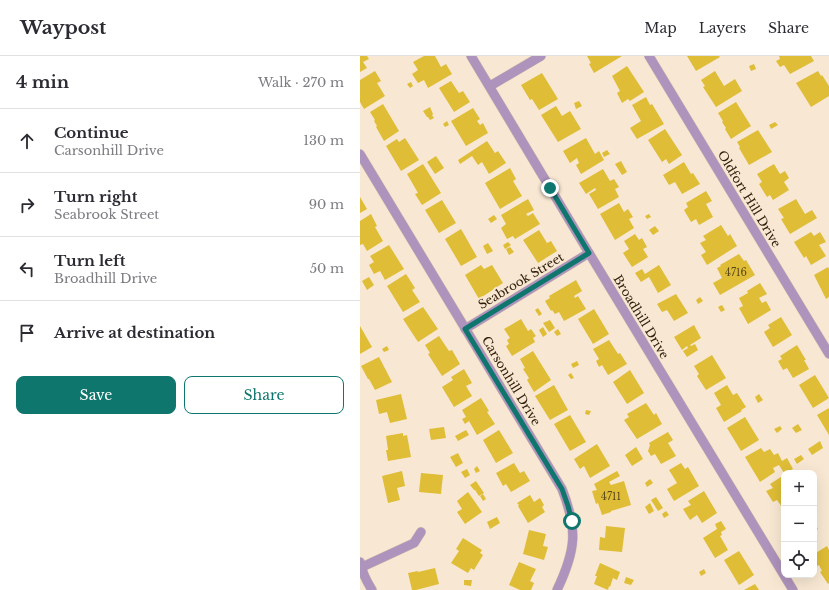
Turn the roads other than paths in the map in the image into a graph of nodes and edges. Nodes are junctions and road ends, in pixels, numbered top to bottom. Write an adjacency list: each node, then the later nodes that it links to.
1 (471, 56): 4 (street, Broadhill Drive)
2 (540, 56): 4 (street)
3 (648, 56): 8 (street, Oldfort Hill Drive)
4 (490, 86): 6 (street, Broadhill Drive)
5 (360, 154): 7 (street, Carsonhill Drive)
6 (589, 253): 7 (street, Seabrook Street); 13 (street, Broadhill Drive)
7 (465, 329): 12 (street, Carsonhill Drive)
8 (829, 354)
9 (421, 532): 10 (street)
10 (360, 566): 11 (street)
11 (372, 590)
12 (557, 590)
13 (792, 590)

